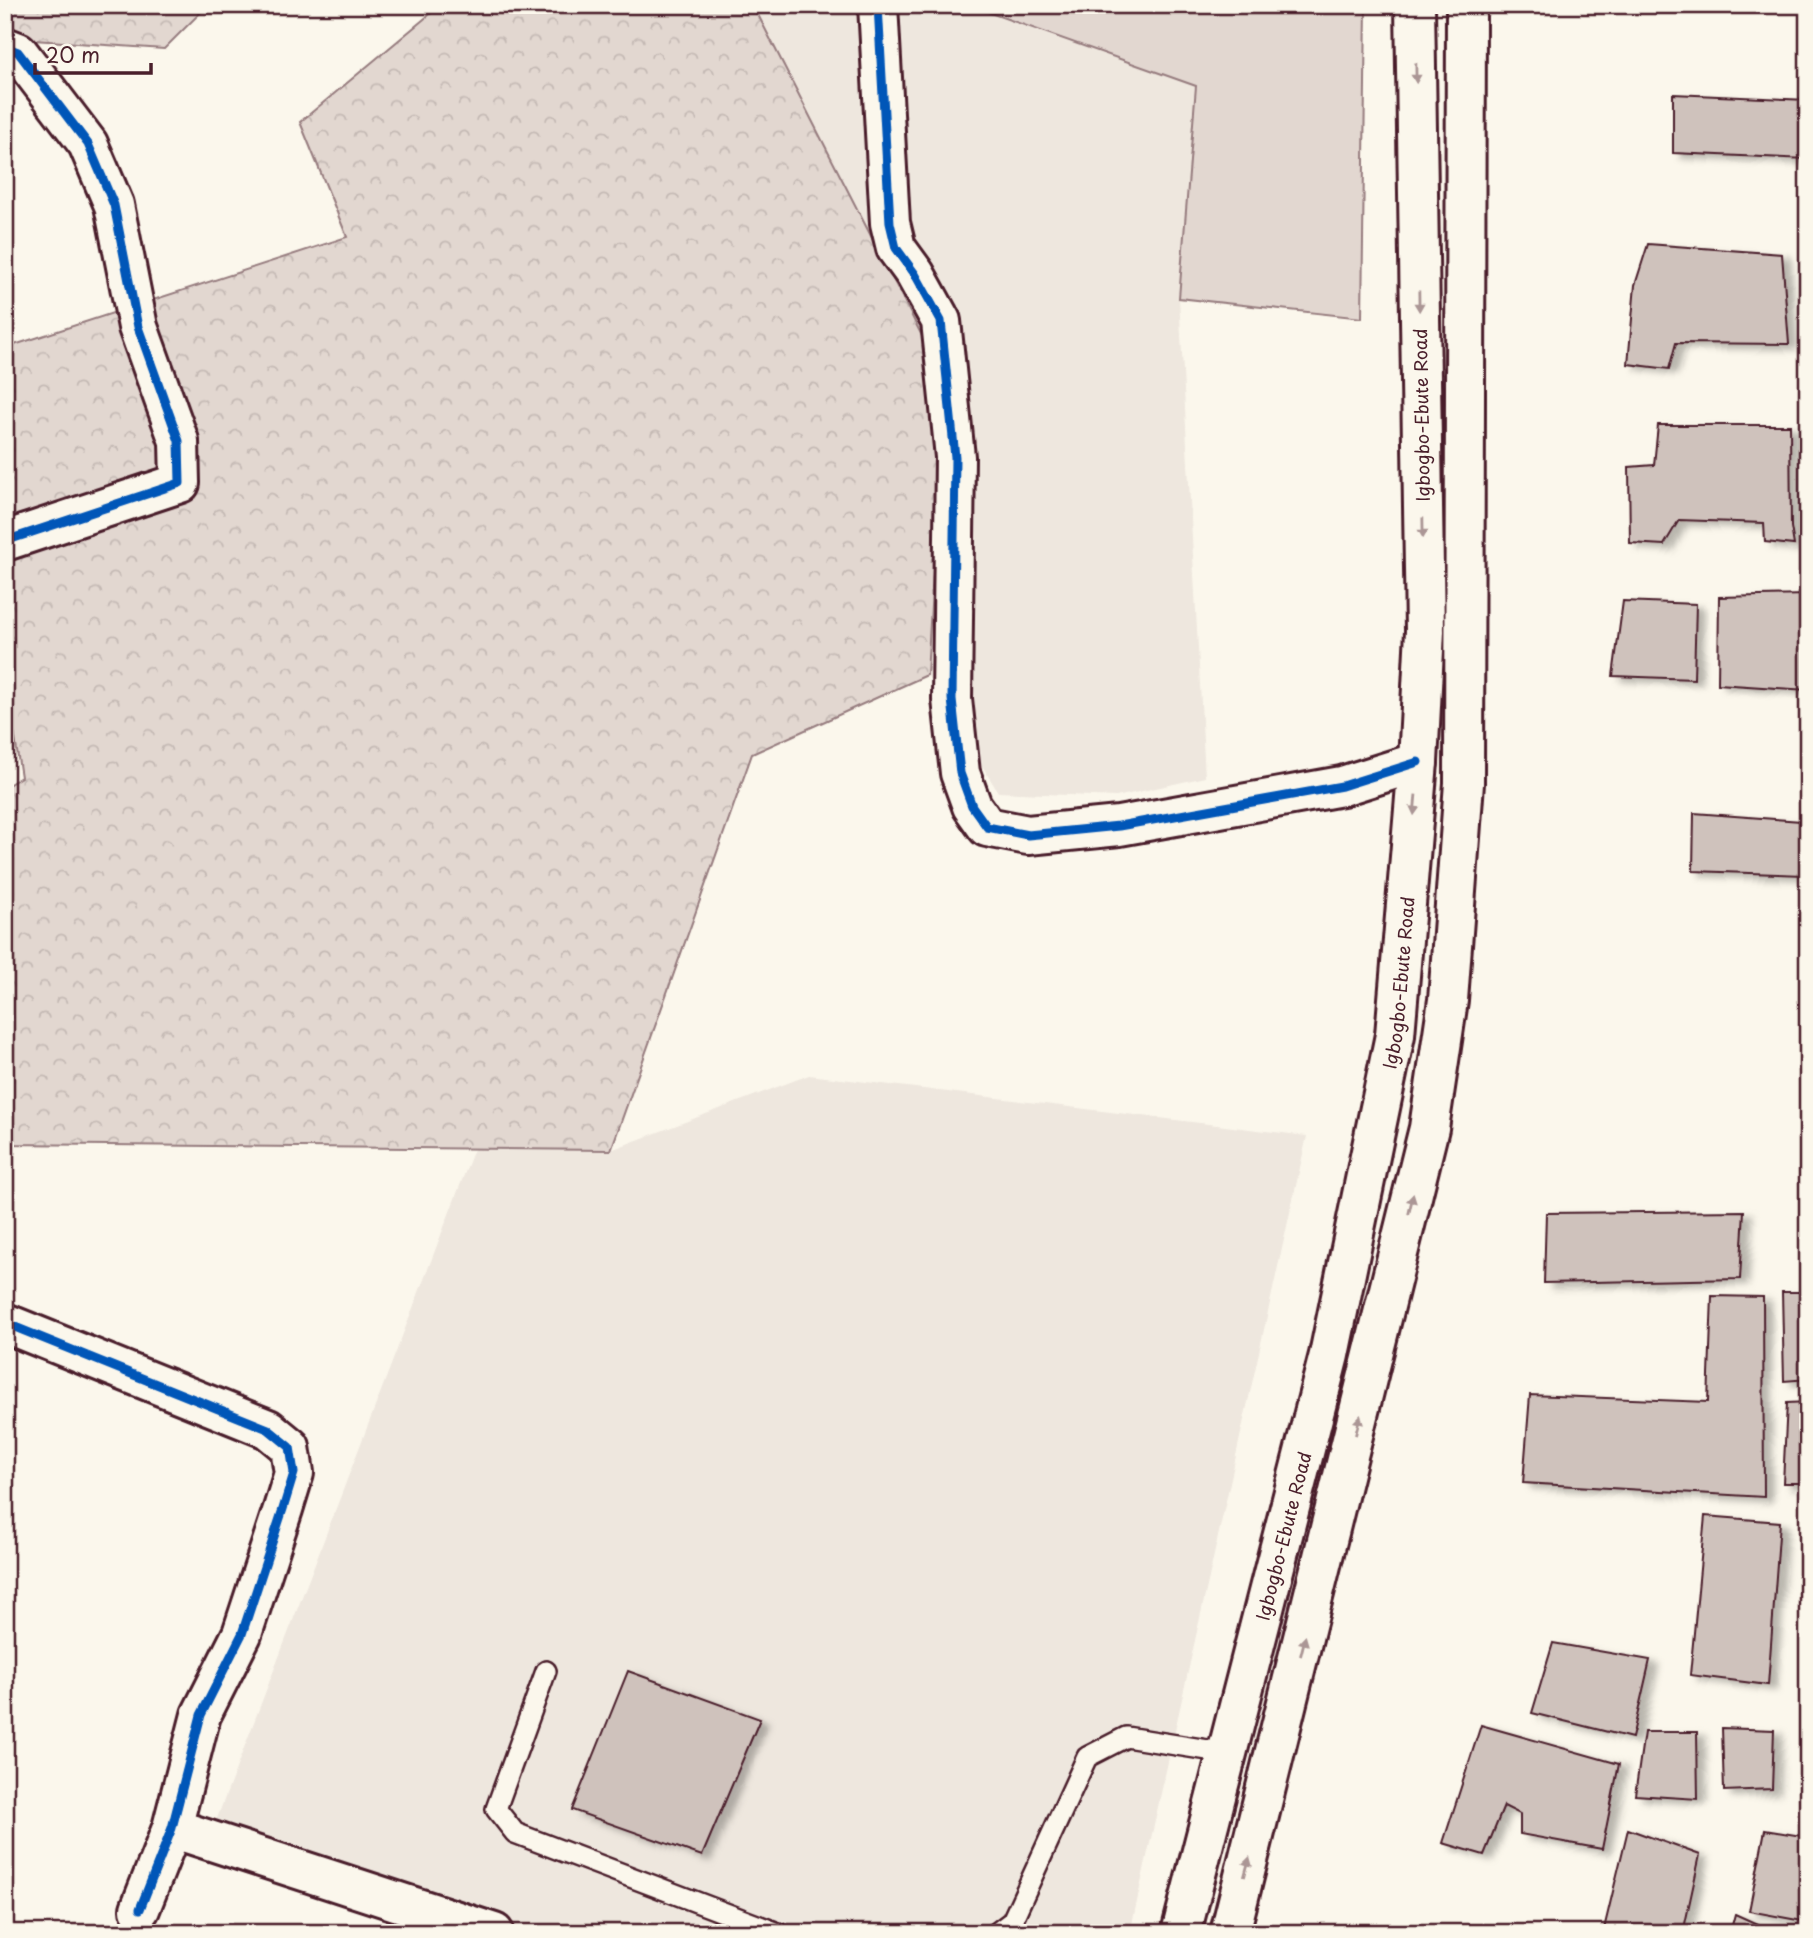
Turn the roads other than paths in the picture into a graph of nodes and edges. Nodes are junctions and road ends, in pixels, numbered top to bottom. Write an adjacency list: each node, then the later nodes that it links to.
1 (878, 5): 6 (main road)
2 (1415, 5): 6 (main road, Igbogbo-Ebute Road, one-way to 6)
3 (1466, 5): 16 (main road, one-way to 3)
4 (5, 47): 5 (main road)
5 (5, 541)
6 (1418, 762): 9 (main road, Igbogbo-Ebute Road, one-way to 9)
7 (5, 1323): 10 (main road)
8 (546, 1671): 13 (lane)
9 (1227, 1753): 14 (lane); 15 (main road, Igbogbo-Ebute Road)
10 (172, 1828): 11 (main road); 12 (main road)
11 (140, 1909)
12 (494, 1933)
13 (778, 1933)
14 (996, 1933)
15 (1181, 1933)
16 (1230, 1933)

